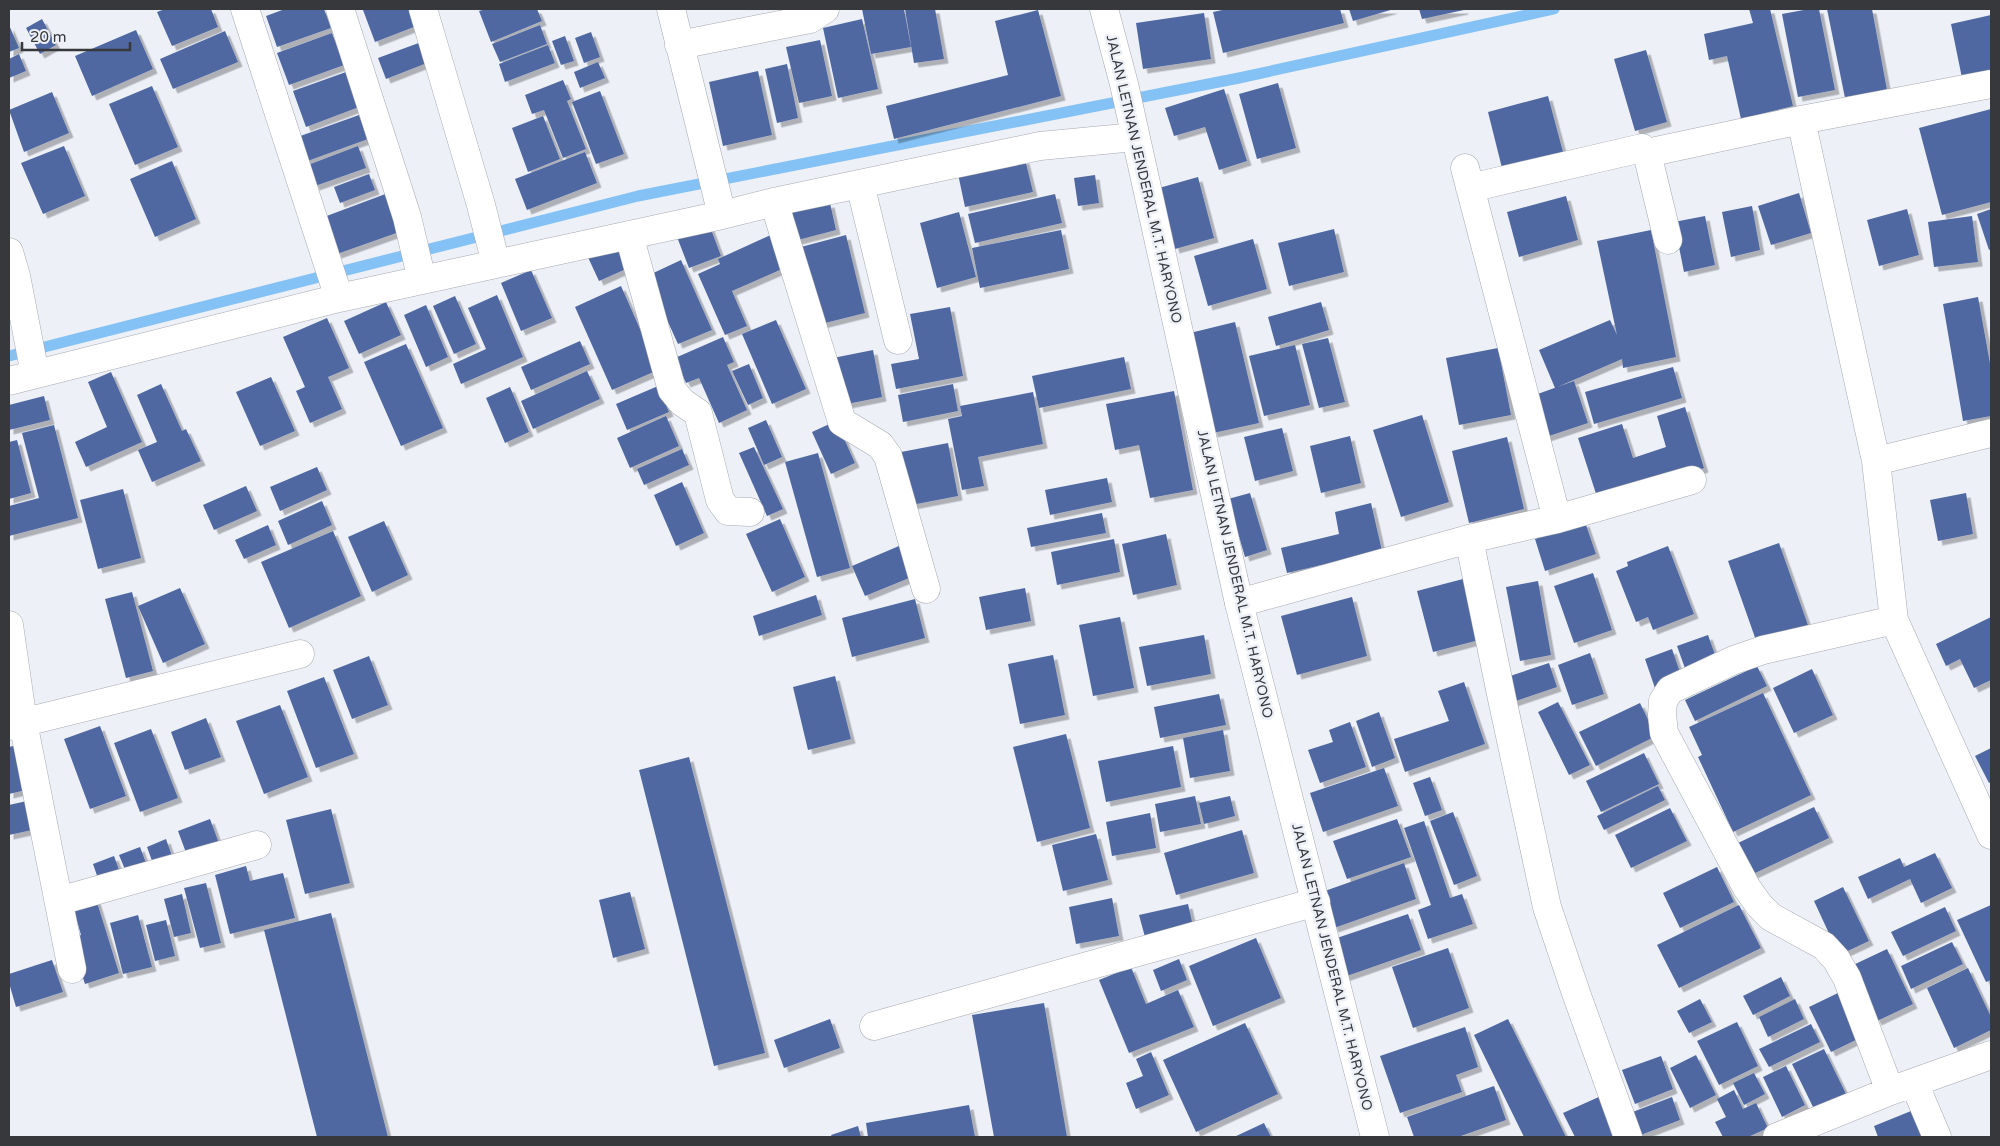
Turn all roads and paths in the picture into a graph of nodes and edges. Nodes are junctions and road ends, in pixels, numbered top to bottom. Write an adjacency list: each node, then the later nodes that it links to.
1 (245, 9): 20 (street)
2 (340, 9): 19 (street)
3 (423, 9): 18 (street)
4 (671, 9): 7 (street)
5 (825, 9): 7 (street)
6 (1104, 9): 10 (street, JALAN LETNAN JENDERAL M.T. HARYONO)
7 (679, 45): 14 (street)
8 (1991, 84): 9 (street)
9 (1801, 120): 11 (street); 25 (street)
10 (1134, 130): 12 (street); 31 (street, JALAN LETNAN JENDERAL M.T. HARYONO)
11 (1647, 153): 16 (street); 28 (street)
12 (860, 184): 13 (street); 21 (street)
13 (774, 202): 14 (street); 30 (street)
14 (719, 206): 15 (street)
15 (628, 235): 18 (street); 27 (street)
16 (1668, 240)
17 (9, 252): 22 (street)
18 (494, 254): 19 (street)
19 (420, 269): 20 (street)
20 (332, 276): 22 (street)
21 (898, 340)
22 (35, 374): 23 (street)
23 (9, 380)
24 (1991, 433): 25 (street)
25 (1876, 461): 32 (street)
26 (1692, 480): 28 (street)
27 (750, 512)
28 (1557, 519): 29 (street)
29 (1470, 539): 31 (street); 45 (street)
30 (926, 589)
31 (1239, 603): 39 (street, JALAN LETNAN JENDERAL M.T. HARYONO)
32 (1894, 620): 36 (street); 43 (street)
33 (9, 625): 35 (street)
34 (300, 654): 35 (street)
35 (16, 724): 38 (street)
36 (1991, 835)
37 (257, 845): 38 (street)
38 (59, 902): 40 (street)
39 (1316, 902): 41 (street); 44 (street, JALAN LETNAN JENDERAL M.T. HARYONO)
40 (72, 970)
41 (874, 1026)
42 (1991, 1055): 43 (street)
43 (1902, 1087): 46 (street); 47 (street)
44 (1375, 1137)
45 (1628, 1137)
46 (1777, 1137)
47 (1937, 1137)

